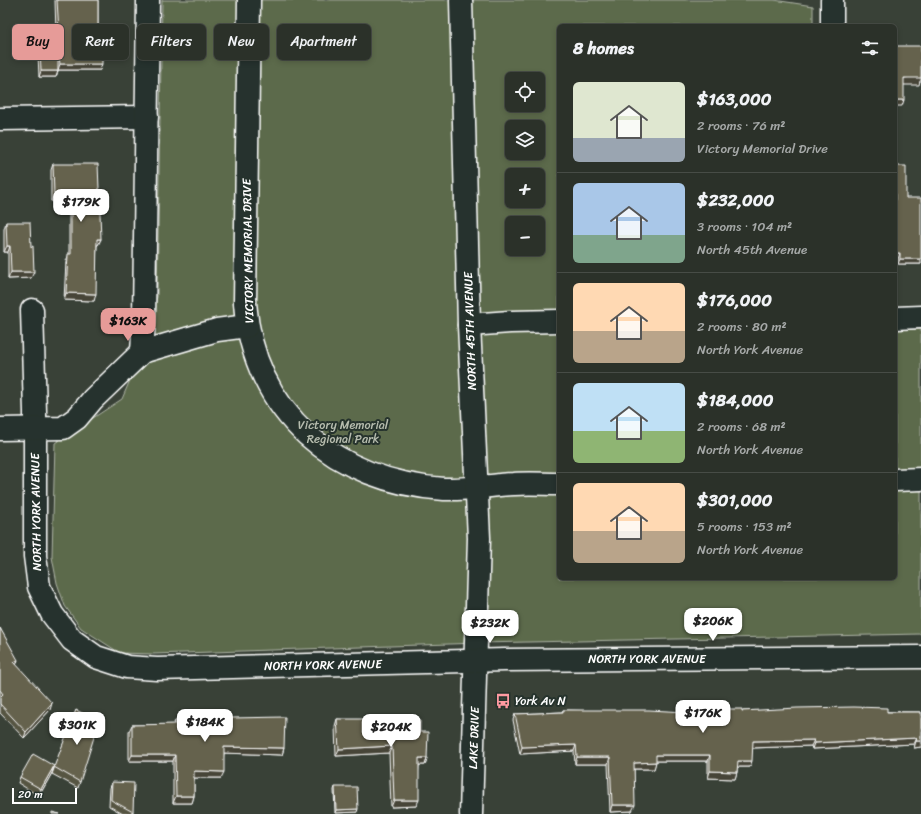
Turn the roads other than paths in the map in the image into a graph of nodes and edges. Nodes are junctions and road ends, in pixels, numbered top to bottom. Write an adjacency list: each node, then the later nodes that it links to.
1 (148, 0): 6 (street)
2 (249, 0): 13 (street, VICTORY MEMORIAL DRIVE)
3 (461, 0): 12 (street, NORTH 45TH AVENUE)
4 (832, 0): 5 (street)
5 (832, 24)
6 (147, 117): 7 (street); 14 (street)
7 (0, 119)
8 (32, 310): 16 (street, NORTH YORK AVENUE)
9 (921, 317): 10 (street)
10 (897, 318)
11 (557, 321): 12 (street)
12 (469, 325): 20 (street, NORTH 45TH AVENUE)
13 (247, 326): 14 (street); 20 (street, VICTORY MEMORIAL DRIVE)
14 (142, 352): 16 (street)
15 (0, 429): 16 (street)
16 (34, 429): 22 (street, NORTH YORK AVENUE)
17 (921, 479): 18 (street)
18 (897, 480)
19 (557, 484): 20 (street, VICTORY MEMORIAL DRIVE)
20 (476, 489): 22 (street, NORTH 45TH AVENUE)
21 (921, 657): 22 (street, NORTH YORK AVENUE)
22 (476, 662): 23 (street, LAKE DRIVE)
23 (471, 814)

